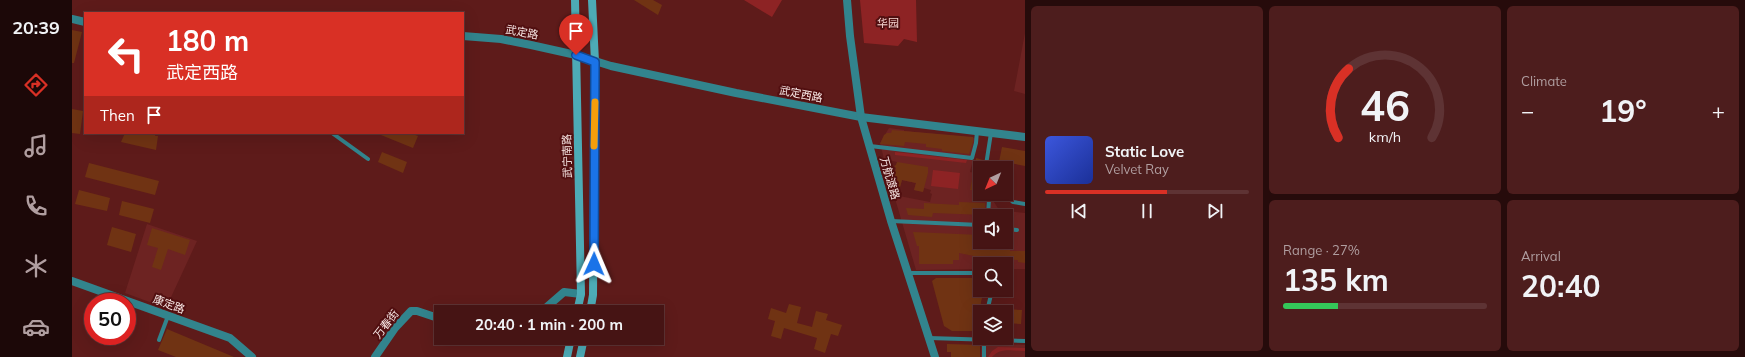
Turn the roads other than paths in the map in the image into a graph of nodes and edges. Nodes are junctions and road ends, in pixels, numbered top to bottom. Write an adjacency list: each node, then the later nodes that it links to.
1 (575, 0): 7 (main road, 武宁南路)
2 (592, 0): 8 (main road)
3 (847, 0): 9 (street, 万航渡路)
4 (72, 19): 5 (street)
5 (84, 22)
6 (464, 36): 7 (street, 武定路)
7 (576, 55): 8 (street, 武定西路); 26 (main road, 武宁南路)
8 (595, 62): 9 (street, 武定西路); 29 (main road)
9 (861, 117): 10 (street, 武定西路); 14 (street, 万航渡路)
10 (977, 131): 11 (street, 武定西路); 14 (lane)
11 (992, 132): 13 (street, 武定西路); 16 (lane)
12 (333, 134): 15 (lane)
13 (1025, 137)
14 (870, 146): 19 (street, 万航渡路)
15 (368, 158)
16 (987, 161)
17 (1012, 201): 18 (lane)
18 (1025, 204)
19 (891, 221): 20 (lane); 23 (street, 万航渡路)
20 (973, 225)
21 (1013, 230): 22 (lane)
22 (1017, 230)
23 (908, 273): 24 (lane); 32 (street, 万航渡路)
24 (973, 273)
25 (72, 281): 30 (street, 康定路)
26 (581, 294): 27 (street); 28 (main road, 武宁南路)
27 (549, 305)
28 (579, 305)
29 (591, 305)
30 (168, 316): 34 (lane); 40 (street, 康定路)
31 (434, 317): 41 (street, 万春街)
32 (929, 338): 33 (lane); 44 (street, 万航渡路)
33 (973, 339)
34 (159, 340)
35 (1013, 340): 36 (lane)
36 (1025, 341)
37 (570, 345): 42 (main road)
38 (583, 345): 43 (main road)
39 (985, 345): 45 (lane)
40 (252, 357)
41 (375, 357)
42 (567, 357)
43 (580, 357)
44 (935, 357)
45 (984, 357)

